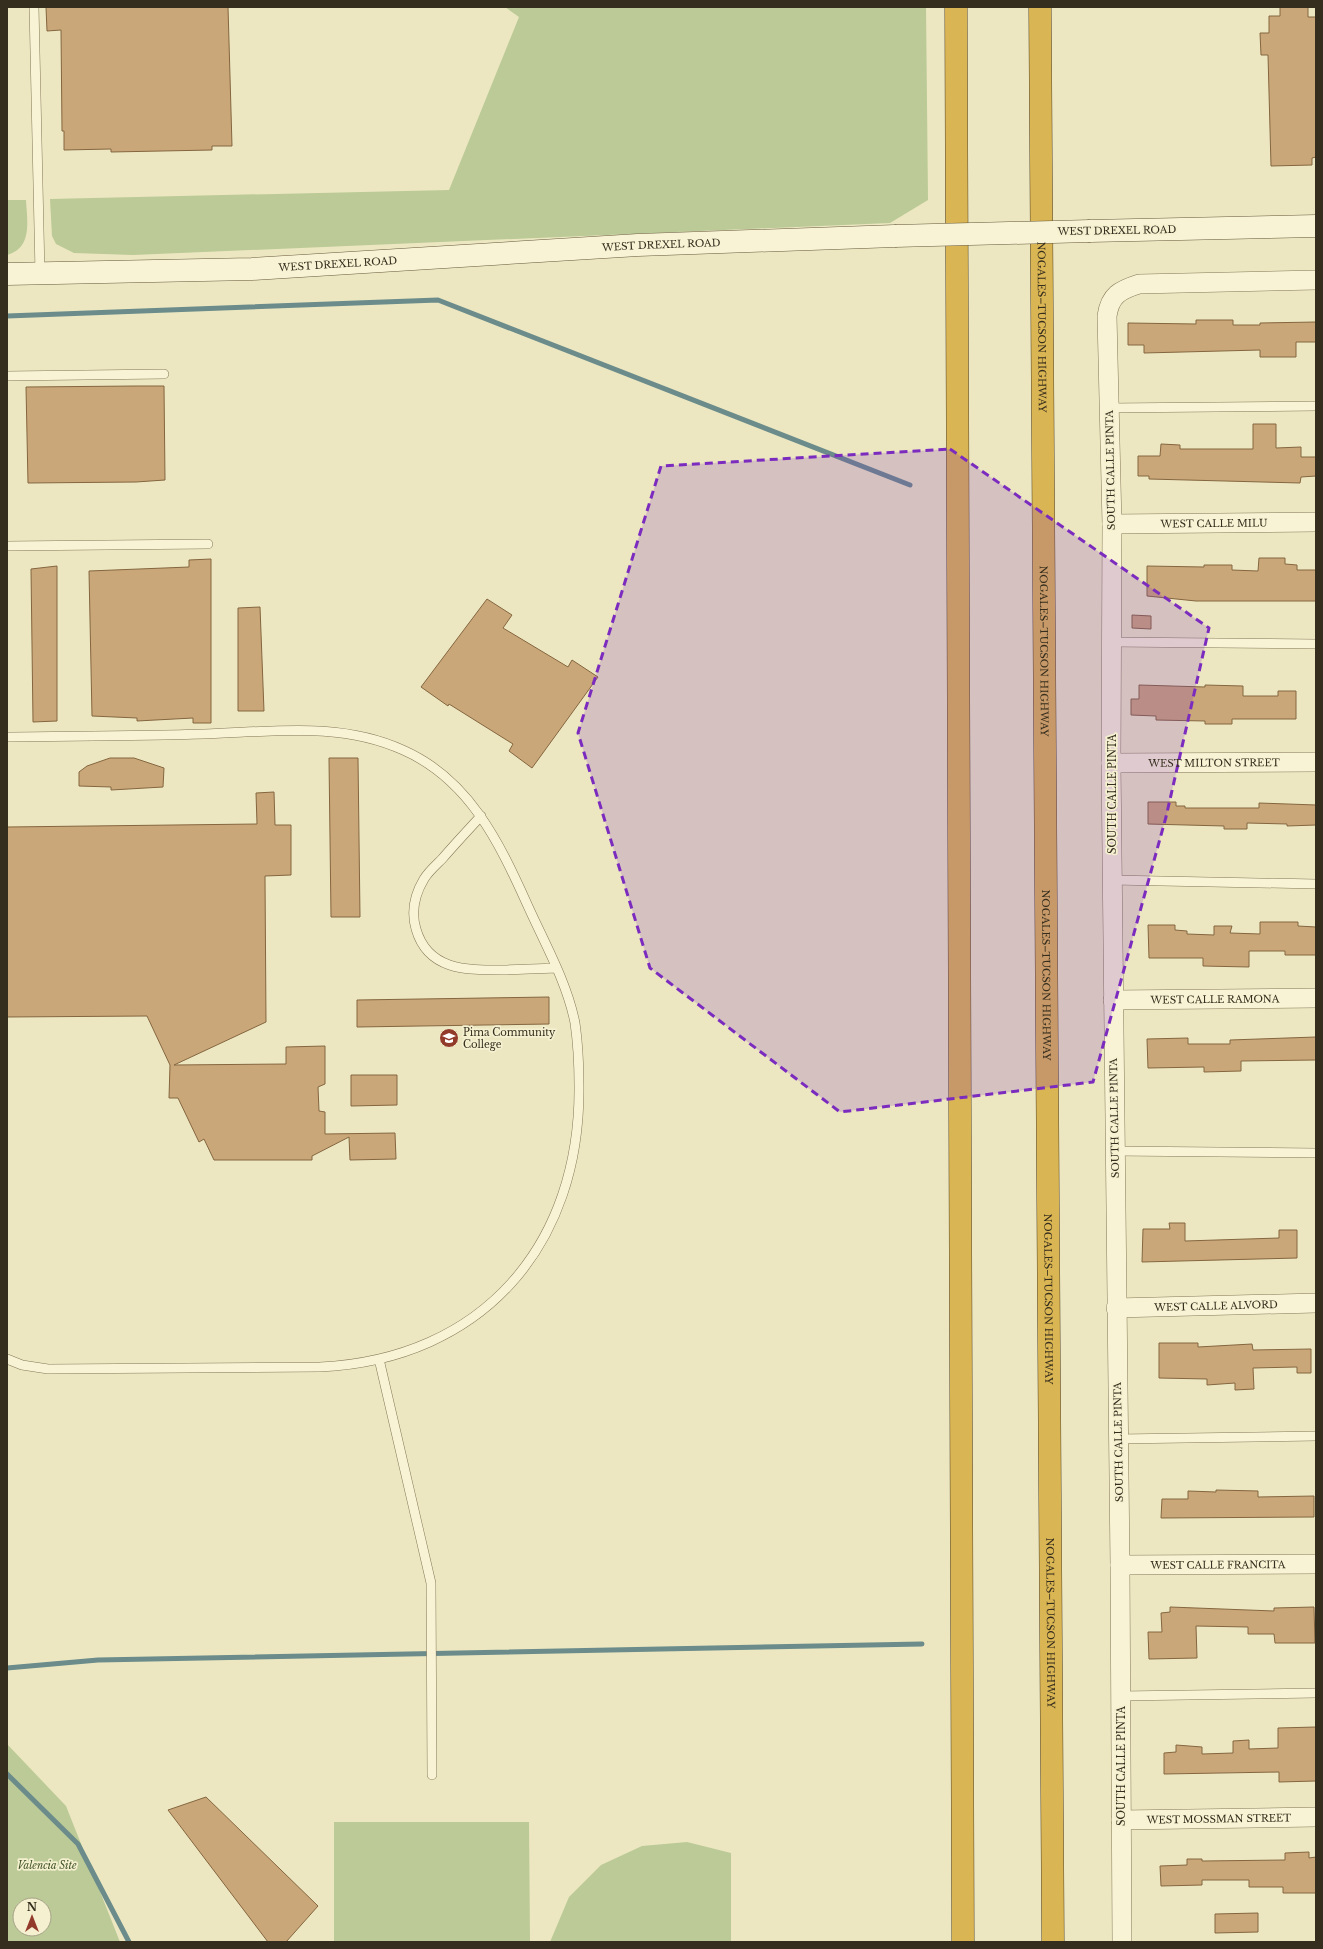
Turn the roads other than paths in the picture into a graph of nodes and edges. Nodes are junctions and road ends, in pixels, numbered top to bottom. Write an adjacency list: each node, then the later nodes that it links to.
1 (34, 7): 5 (lane)
2 (956, 7): 42 (highway)
3 (1040, 7): 43 (highway, NOGALES–TUCSON HIGHWAY)
4 (1316, 226): 5 (street, WEST DREXEL ROAD, bridge)
5 (40, 273): 6 (street, WEST DREXEL ROAD)
6 (7, 274)
7 (1316, 280): 11 (street, SOUTH CALLE PINTA)
8 (164, 374): 9 (lane)
9 (7, 376)
10 (1316, 406): 11 (lane)
11 (1108, 408): 13 (street, SOUTH CALLE PINTA)
12 (1316, 522): 13 (street, WEST CALLE MILU)
13 (1112, 524): 16 (street, SOUTH CALLE PINTA)
14 (208, 544): 15 (lane)
15 (7, 546)
16 (1111, 642): 17 (lane); 20 (street, SOUTH CALLE PINTA)
17 (1316, 644)
18 (7, 737): 21 (lane)
19 (1316, 762): 20 (street, WEST MILTON STREET)
20 (1111, 763): 22 (street, SOUTH CALLE PINTA)
21 (481, 816): 24 (lane); 24 (lane)
22 (1112, 880): 23 (lane); 26 (street, SOUTH CALLE PINTA)
23 (1316, 884)
24 (555, 968): 32 (lane)
25 (1316, 998): 26 (street, WEST CALLE RAMONA)
26 (1113, 1000): 27 (street, SOUTH CALLE PINTA)
27 (1115, 1151): 28 (lane); 30 (street, SOUTH CALLE PINTA)
28 (1316, 1153)
29 (1316, 1303): 30 (street, WEST CALLE ALVORD)
30 (1116, 1308): 34 (street, SOUTH CALLE PINTA)
31 (7, 1359): 32 (lane)
32 (379, 1359): 39 (lane)
33 (1316, 1436): 34 (lane)
34 (1118, 1439): 36 (street, SOUTH CALLE PINTA)
35 (1316, 1564): 36 (street, WEST CALLE FRANCITA)
36 (1120, 1566): 38 (street, SOUTH CALLE PINTA)
37 (1316, 1693): 38 (lane)
38 (1121, 1696): 41 (street, SOUTH CALLE PINTA)
39 (432, 1775)
40 (1316, 1817): 41 (street, WEST MOSSMAN STREET)
41 (1121, 1820): 44 (street, SOUTH CALLE PINTA)
42 (963, 1942)
43 (1053, 1942)
44 (1122, 1942)

